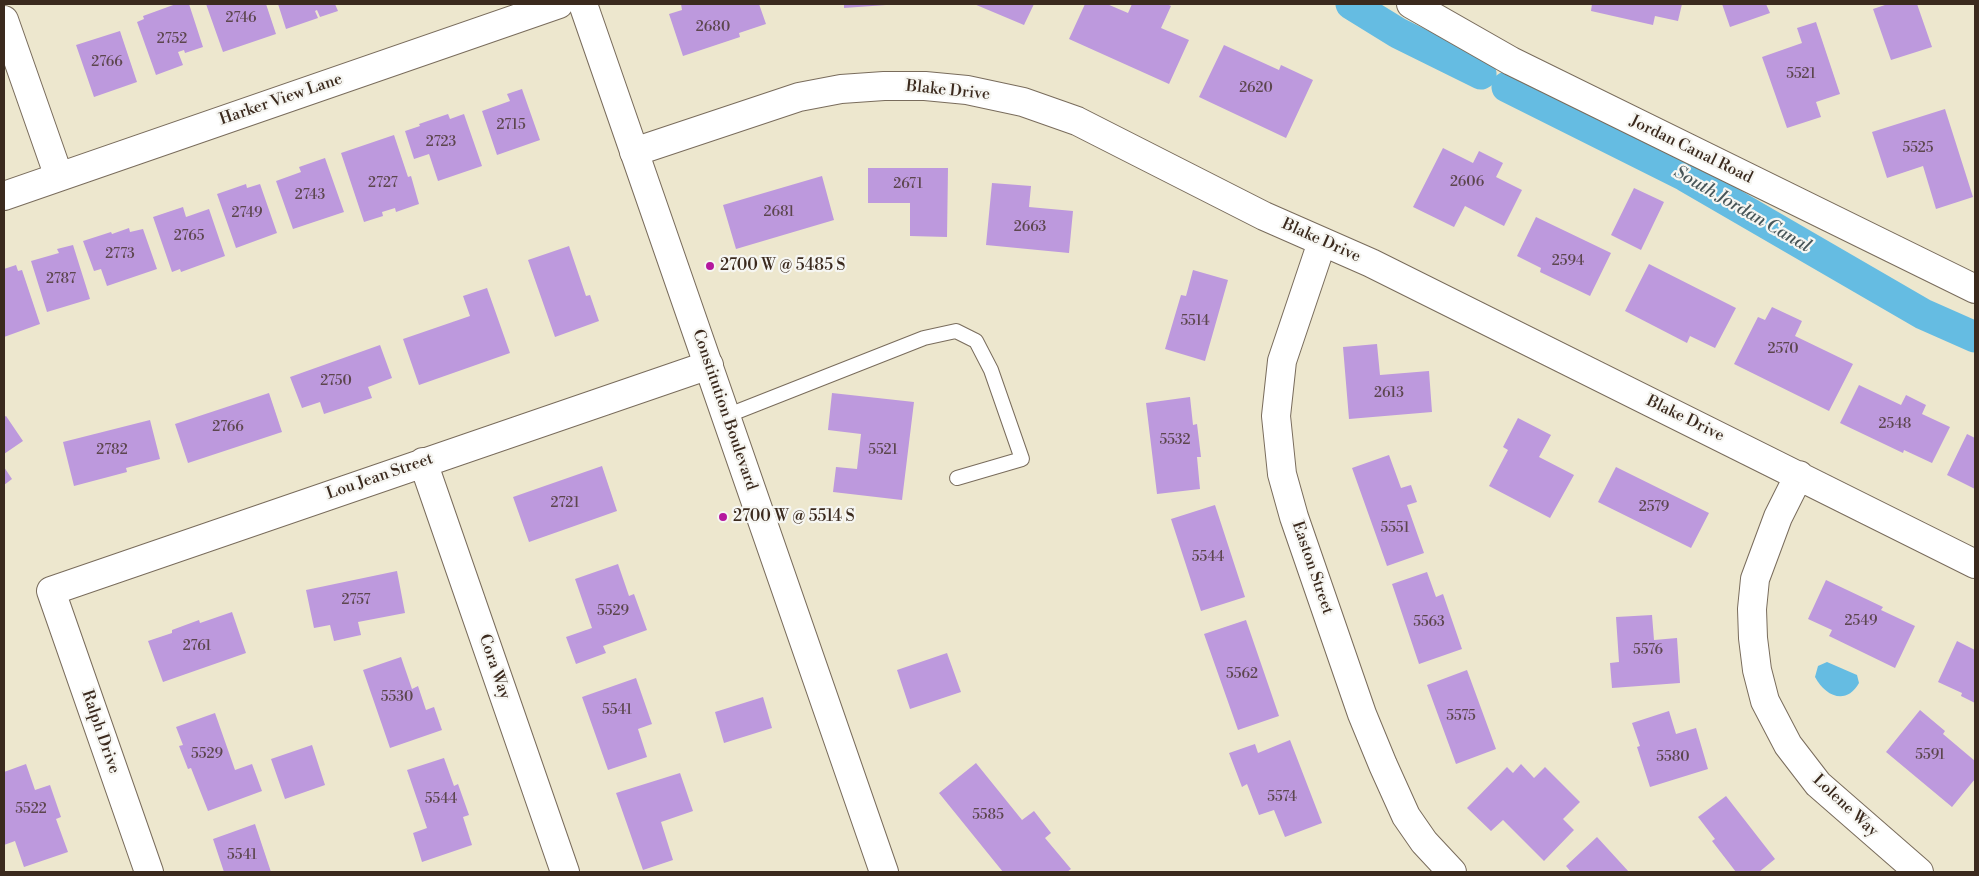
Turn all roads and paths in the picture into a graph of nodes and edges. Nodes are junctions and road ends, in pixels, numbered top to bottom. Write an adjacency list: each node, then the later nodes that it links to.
1 (559, 4): 6 (street, Harker View Lane)
2 (583, 4): 5 (street, Constitution Boulevard)
3 (1411, 4): 9 (street, Jordan Canal Road)
4 (4, 20): 6 (street)
5 (634, 152): 8 (street, Blake Drive); 10 (street, Constitution Boulevard)
6 (59, 177): 7 (street, Harker View Lane)
7 (4, 196)
8 (1322, 242): 13 (street, Blake Drive); 20 (street, Easton Street)
9 (1975, 289)
10 (709, 365): 11 (street, Constitution Boulevard); 12 (street, Lou Jean Street)
11 (726, 416): 14 (lane); 19 (street, Constitution Boulevard)
12 (423, 462): 16 (street, Lou Jean Street); 18 (street, Cora Way)
13 (1799, 475): 15 (street, Blake Drive); 21 (street, Lolene Way)
14 (957, 478)
15 (1975, 564)
16 (51, 591): 17 (street, Ralph Drive)
17 (149, 872)
18 (564, 872)
19 (884, 872)
20 (1452, 872)
21 (1919, 872)

